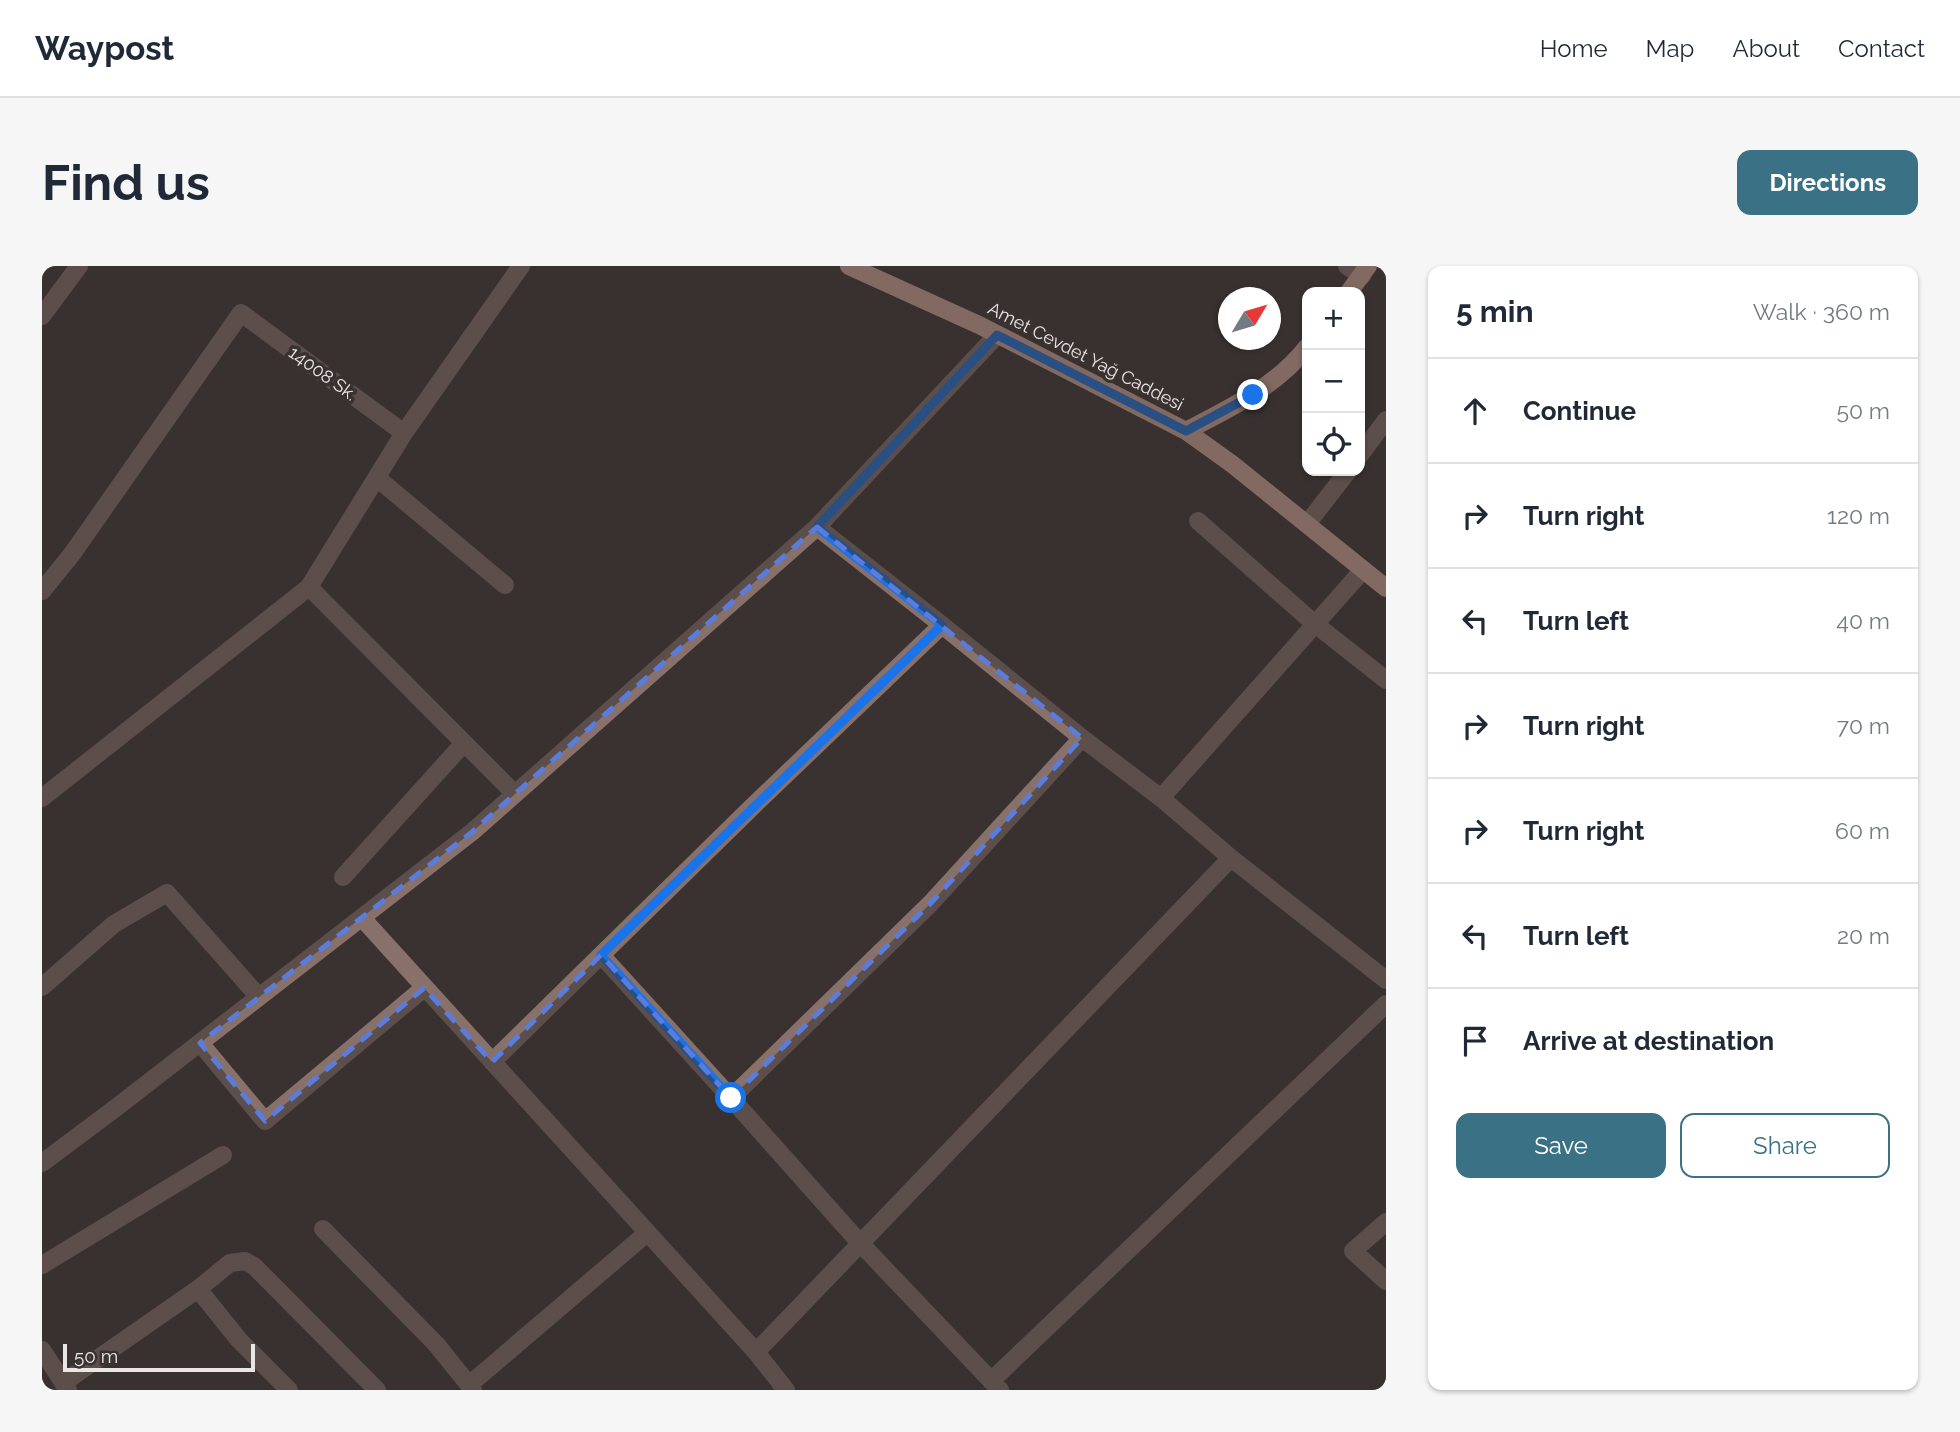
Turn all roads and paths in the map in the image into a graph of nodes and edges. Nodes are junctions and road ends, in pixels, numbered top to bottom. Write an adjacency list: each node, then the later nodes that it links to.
1 (79, 266): 6 (street)
2 (521, 266): 11 (street)
3 (849, 266): 7 (main road, Amet Cevdet Yağ Caddesi)
4 (1359, 269): 5 (main road)
5 (1351, 287)
6 (42, 316)
7 (997, 335): 10 (main road, Amet Cevdet Yağ Caddesi); 17 (street)
8 (1304, 350): 10 (main road)
9 (1386, 421): 12 (street)
10 (1186, 431): 16 (main road, Amet Cevdet Yağ Caddesi)
11 (404, 433): 14 (street); 22 (street, 14008 Sk.)
12 (1365, 448)
13 (1344, 476): 16 (street)
14 (377, 478): 19 (street); 20 (street)
15 (1198, 521): 23 (street)
16 (1307, 524): 18 (main road, Amet Cevdet Yağ Caddesi)
17 (817, 527): 24 (street); 28 (street)
18 (1363, 570): 21 (main road, Amet Cevdet Yağ Caddesi); 23 (street)
19 (505, 585)
20 (309, 587): 27 (street); 29 (street)
21 (1386, 588)
22 (42, 591)
23 (1315, 624): 25 (street); 30 (street)
24 (942, 625): 26 (street); 34 (street)
25 (1386, 680)
26 (1082, 738): 30 (street); 42 (street)
27 (464, 743): 28 (street); 32 (street)
28 (515, 794): 33 (street)
29 (42, 798)
30 (1161, 798): 31 (street)
31 (1231, 858): 35 (street); 48 (street)
32 (343, 877)
33 (362, 918): 37 (street); 38 (street)
34 (601, 955): 41 (street); 42 (street)
35 (1386, 980)
36 (42, 987): 38 (street)
37 (424, 988): 40 (street); 41 (street)
38 (259, 997): 40 (street)
39 (1386, 1004): 54 (street)
40 (200, 1043): 44 (street)
41 (492, 1062): 47 (street)
42 (731, 1098): 48 (street)
43 (223, 1155): 49 (street)
44 (42, 1163)
45 (1386, 1222): 50 (street)
46 (323, 1229): 56 (street)
47 (647, 1233): 52 (street); 56 (street)
48 (860, 1243): 52 (street); 54 (street)
49 (42, 1265)
50 (1386, 1281)
51 (198, 1289): 55 (street); 57 (street); 58 (street)
52 (755, 1352): 59 (street)
53 (45, 1361): 55 (street)
54 (995, 1385)
55 (65, 1387)
56 (471, 1387)
57 (289, 1390)
58 (377, 1390)
59 (786, 1390)

